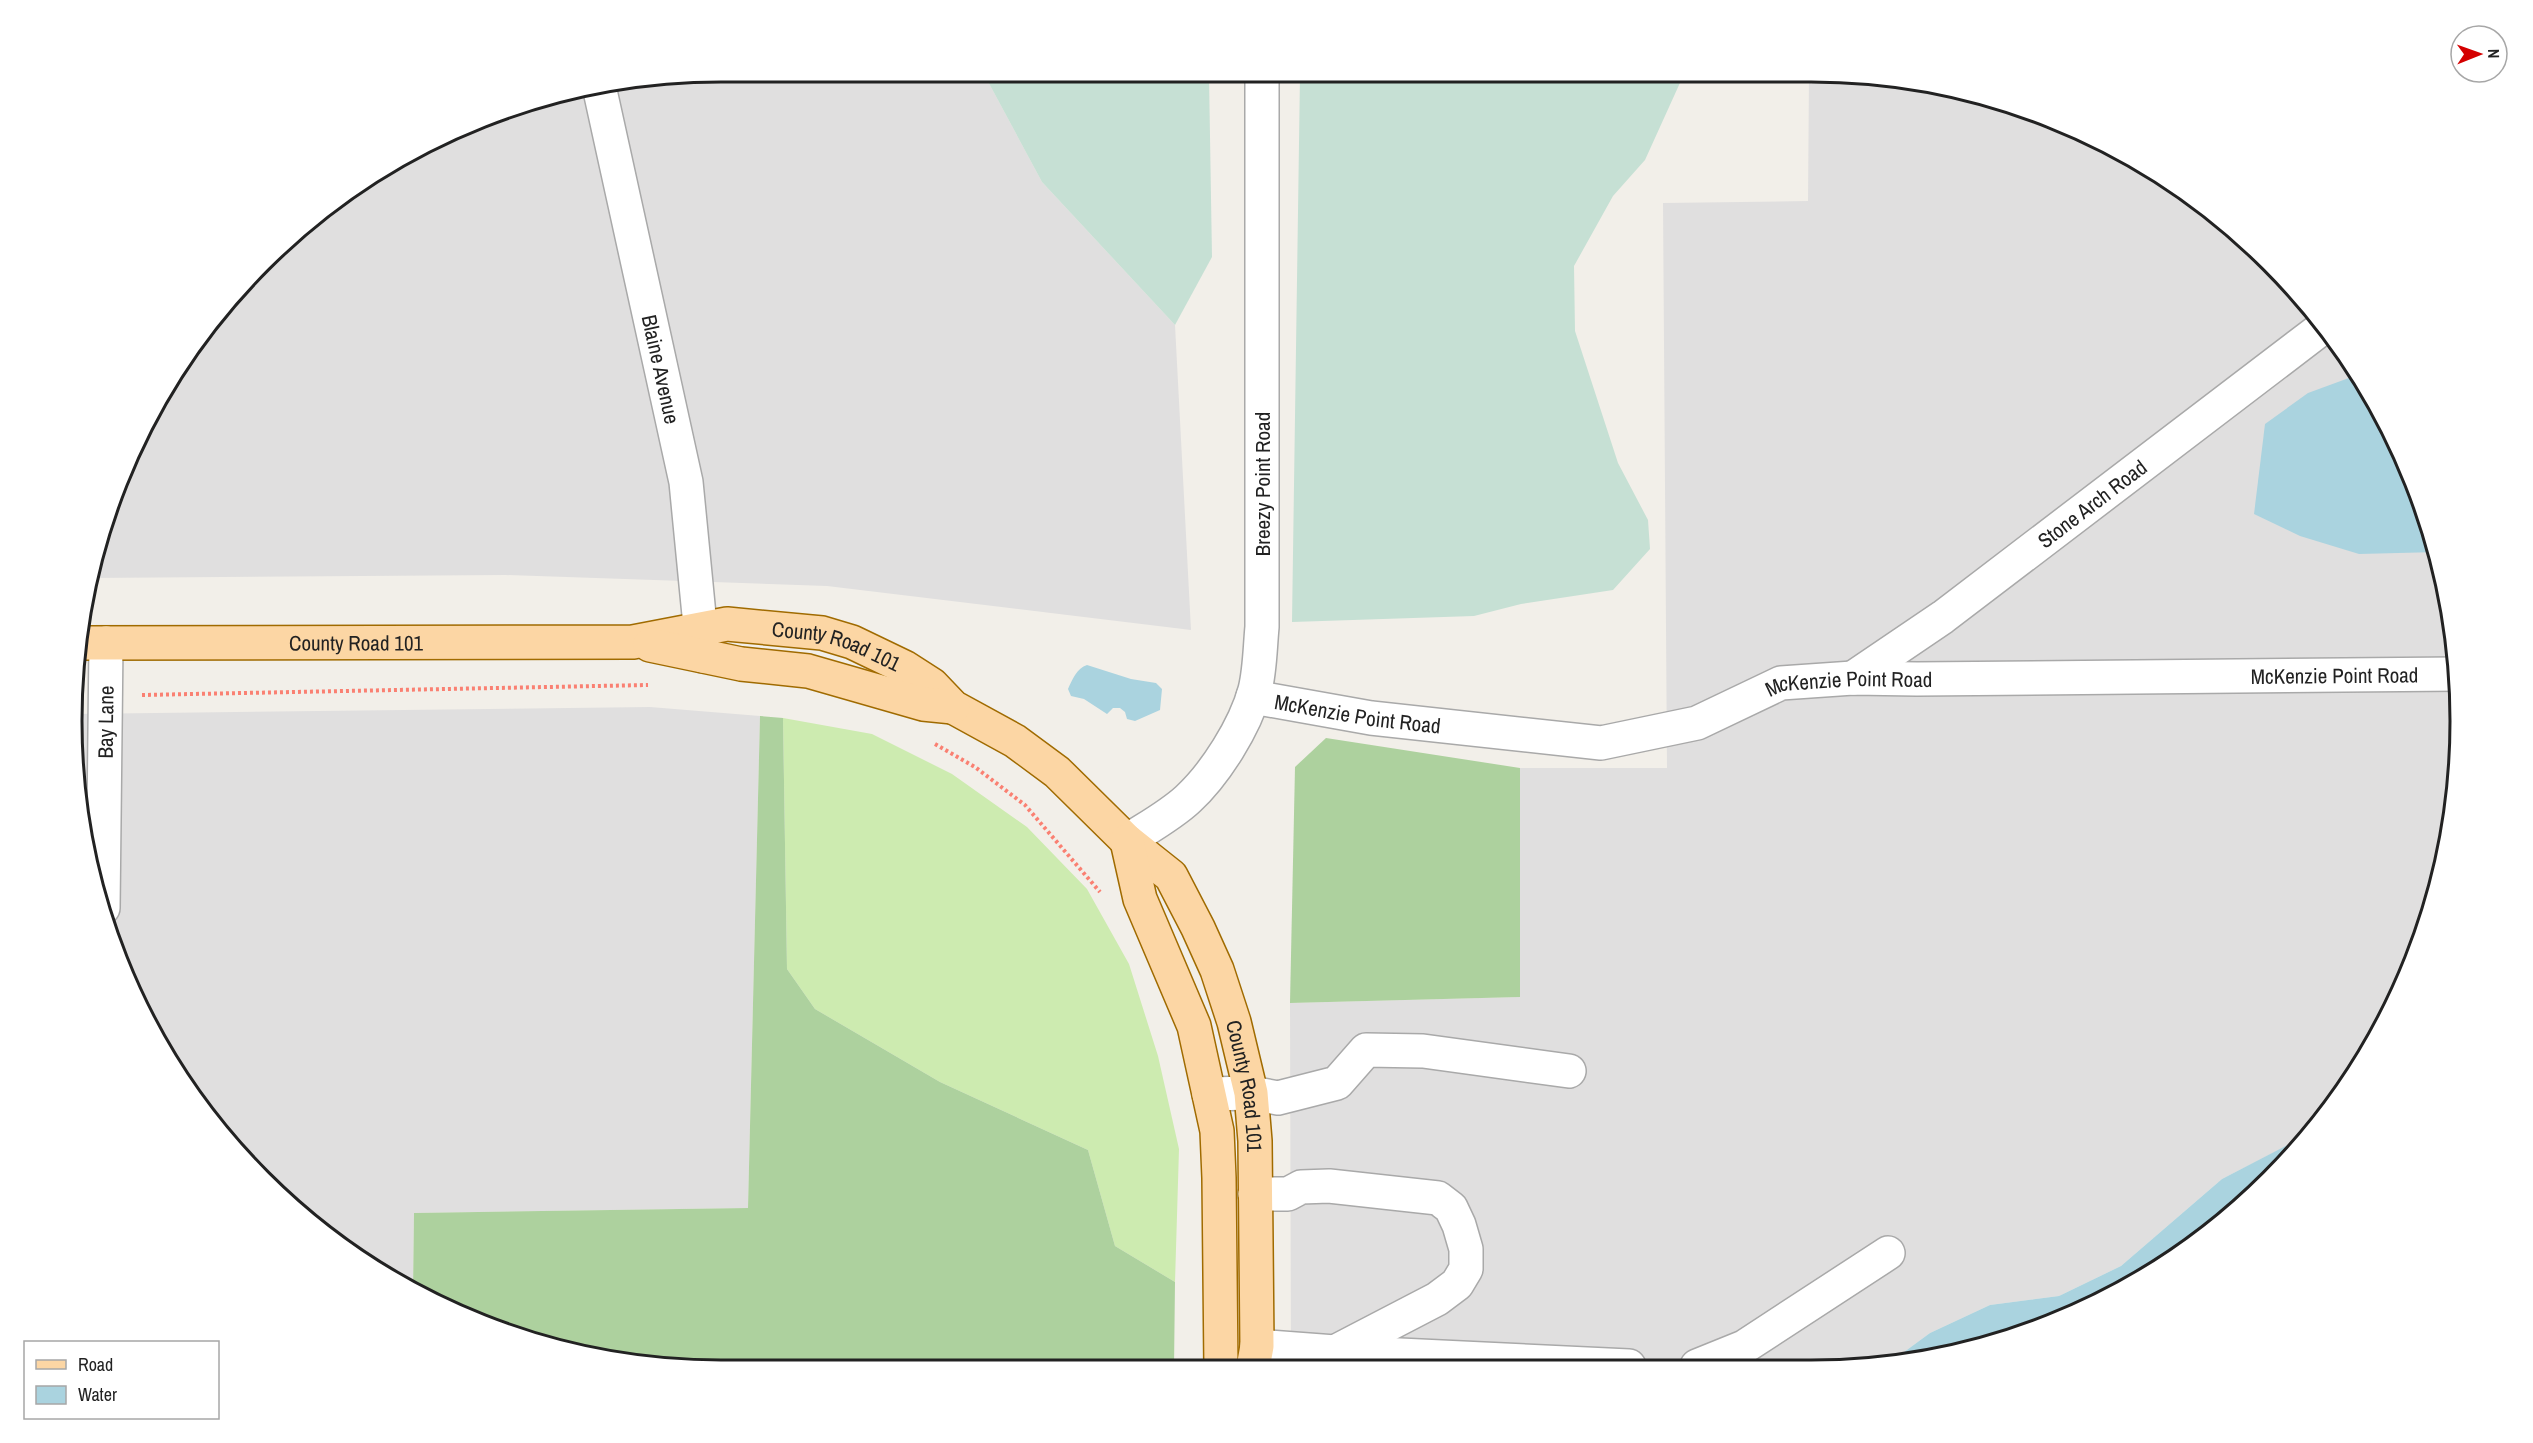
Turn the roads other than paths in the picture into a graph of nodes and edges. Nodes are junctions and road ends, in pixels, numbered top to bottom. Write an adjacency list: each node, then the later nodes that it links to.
1 (1262, 82): 8 (street, Breezy Point Road)
2 (601, 94): 4 (street, Blaine Avenue)
3 (2317, 332): 7 (street, Stone Arch Road)
4 (702, 642): 5 (main road, County Road 101); 9 (main road, County Road 101)
5 (92, 643): 10 (street, Bay Lane)
6 (2448, 674): 7 (street, McKenzie Point Road)
7 (1853, 678): 8 (street, McKenzie Point Road)
8 (1252, 697): 9 (street, Breezy Point Road)
9 (1127, 841): 12 (main road, County Road 101); 13 (main road, County Road 101)
10 (103, 883)
11 (1569, 1071): 12 (street)
12 (1251, 1093): 13 (street); 14 (main road, County Road 101)
13 (1209, 1094): 18 (main road, County Road 101)
14 (1255, 1194): 16 (street); 17 (main road, County Road 101)
15 (1888, 1253): 20 (street)
16 (1335, 1352): 17 (street); 19 (street)
17 (1255, 1357)
18 (1221, 1360)
19 (1503, 1360)
20 (1712, 1360)

